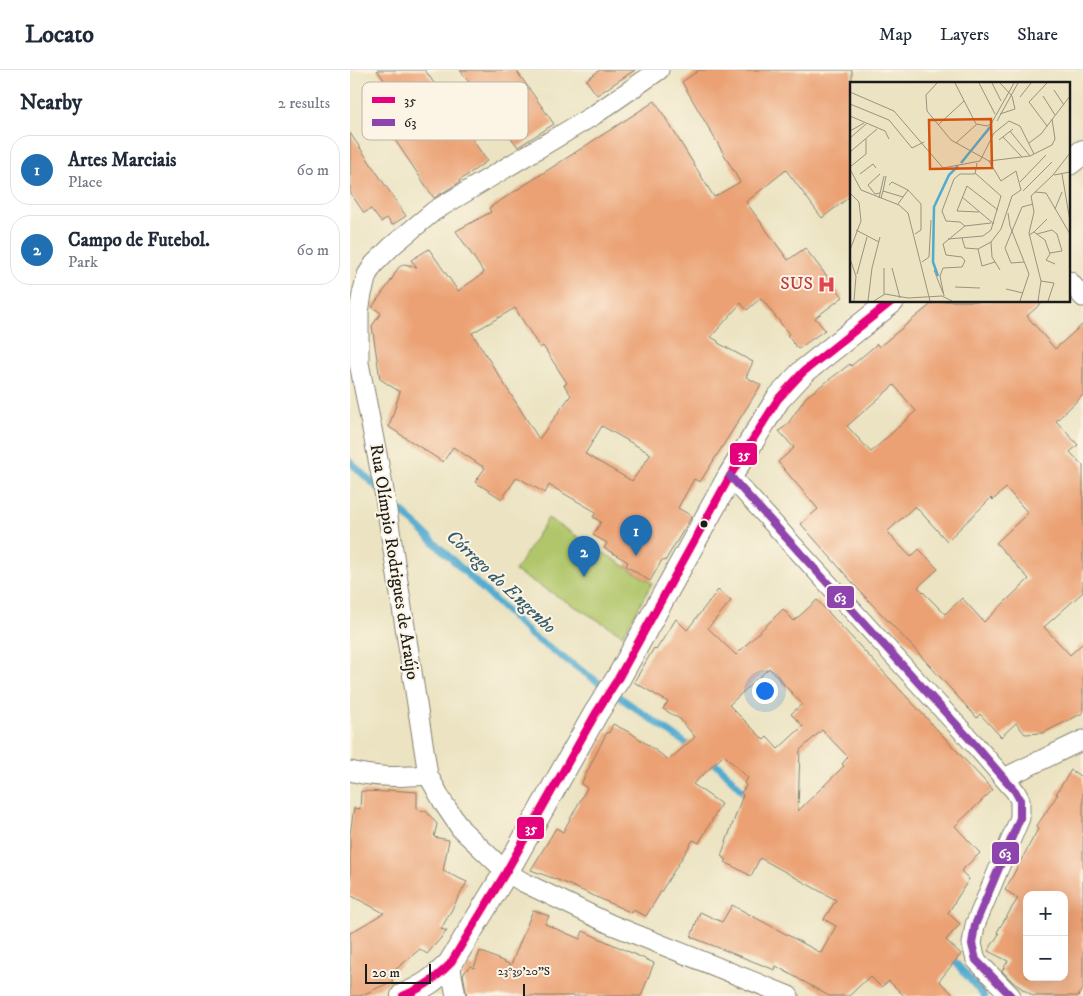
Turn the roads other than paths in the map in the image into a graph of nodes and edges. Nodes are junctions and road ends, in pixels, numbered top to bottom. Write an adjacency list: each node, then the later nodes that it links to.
1 (659, 70): 10 (street, Rua Olímpio Rodrigues de Araújo)
2 (1083, 152): 3 (street)
3 (1070, 162)
4 (1070, 282): 5 (street)
5 (1083, 297)
6 (891, 302): 7 (street)
7 (730, 476): 11 (street); 12 (street)
8 (1083, 740): 11 (street)
9 (350, 771): 10 (street)
10 (428, 775): 12 (street, Rua Olímpio Rodrigues de Araújo)
11 (1004, 778): 17 (street)
12 (506, 872): 13 (street); 16 (street, Rua Olímpio Rodrigues de Araújo)
13 (450, 964): 14 (street); 15 (street)
14 (403, 996)
15 (456, 996)
16 (789, 996)
17 (1011, 996)

